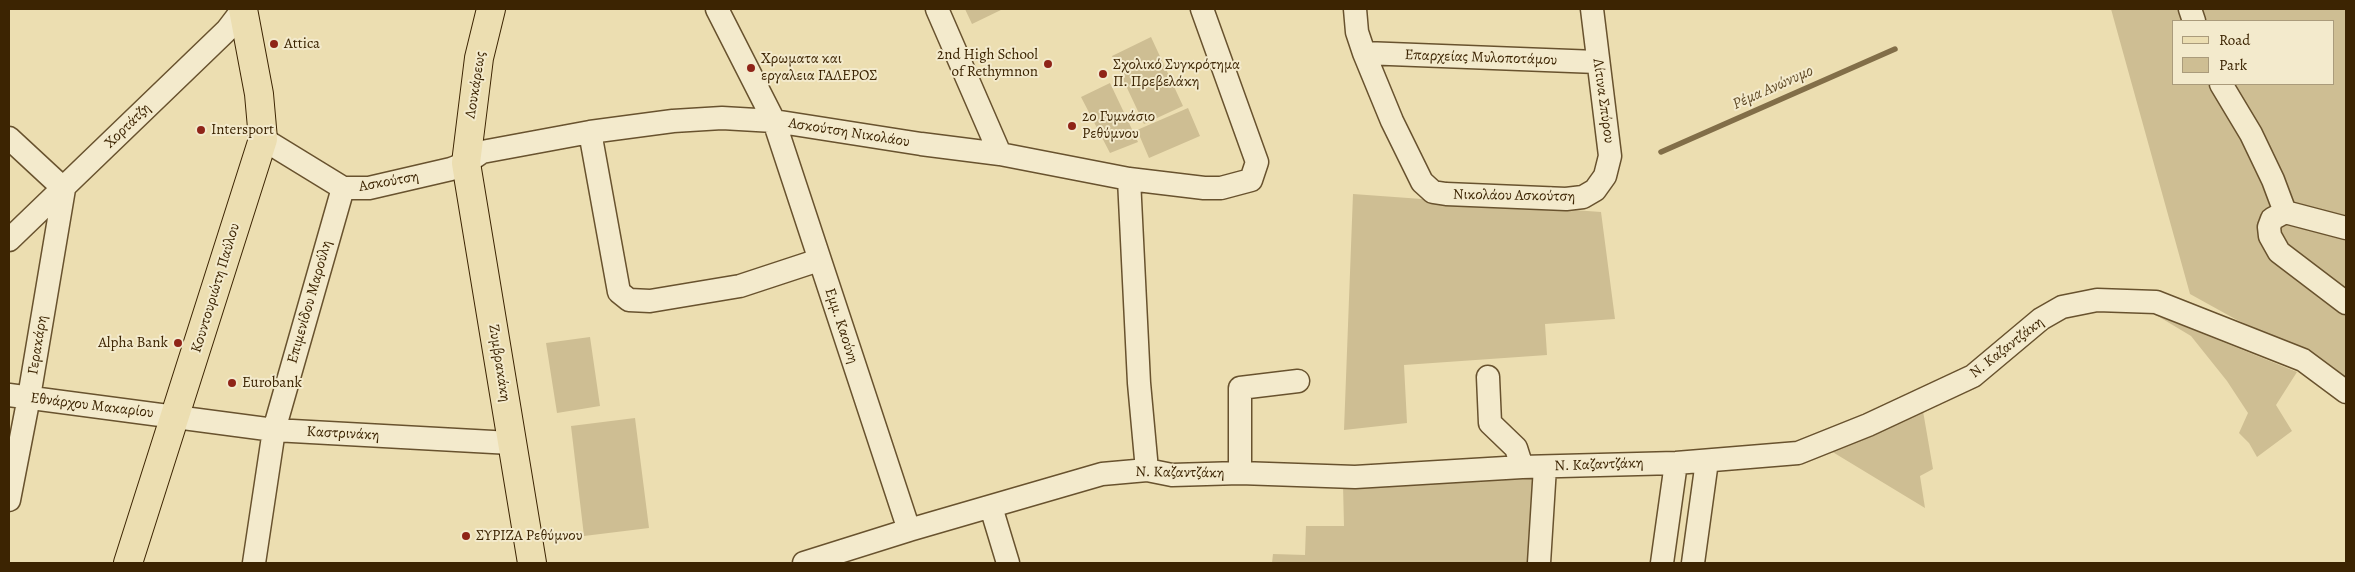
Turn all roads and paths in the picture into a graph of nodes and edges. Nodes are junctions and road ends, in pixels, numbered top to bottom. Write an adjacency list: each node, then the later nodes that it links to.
1 (243, 9): 14 (main road, Κουντουριώτη Παύλου); 19 (street, Χορτάτζη)
2 (491, 9): 16 (main road, Λουκάρεως)
3 (717, 9): 11 (street, Εμμ. Καούνη)
4 (937, 9): 15 (street)
5 (1202, 9): 17 (street, Ασκούτση Νικολάου)
6 (1356, 9): 8 (street)
7 (1592, 9): 9 (street, Λίτινα Σπύρου)
8 (1364, 54): 9 (street, Επαρχείας Μυλοποτάμου); 20 (street, Νικολάου Ασκούτση)
9 (1598, 62): 20 (street, Λίτινα Σπύρου)
10 (2222, 85): 21 (street)
11 (774, 121): 12 (street, Ασκούτση Νικολάου); 15 (street, Ασκούτση Νικολάου); 24 (street, Εμμ. Καούνη)
12 (590, 132): 16 (street, Ασκούτση Νικολάου); 24 (street)
13 (9, 138): 19 (street)
14 (263, 139): 18 (street, Ασκούτση); 30 (main road, Κουντουριώτη Παύλου)
15 (1000, 154): 17 (street, Ασκούτση Νικολάου)
16 (466, 163): 18 (street, Ασκούτση); 32 (main road, Ζυμβρακάκη)
17 (1129, 179): 37 (street)
18 (343, 188): 31 (street, Επιμενίδου Μαρούλη)
19 (64, 189): 23 (street, Χορτάτζη); 29 (street, Γερακάρη)
20 (1595, 190)
21 (2285, 212): 22 (street); 25 (street)
22 (2346, 228)
23 (9, 240)
24 (819, 260): 41 (street, Εμμ. Καούνη)
25 (2346, 303)
26 (1488, 377): 36 (street)
27 (1298, 381): 38 (street)
28 (2346, 392): 33 (street, Ν. Καζαντζάκη)
29 (19, 396): 30 (street, Εθνάρχου Μακαρίου); 39 (street, Γερακάρη)
30 (176, 416): 31 (street, Καστρινάκη); 42 (main road, Κουντουριώτη Παύλου)
31 (274, 430): 32 (street, Καστρινάκη); 43 (street, Επιμενίδου Μαρούλη)
32 (511, 443): 44 (main road, Ζυμβρακάκη)
33 (1707, 461): 34 (street, Ν. Καζαντζάκη); 49 (street)
34 (1676, 463): 35 (street, Ν. Καζαντζάκη); 48 (street)
35 (1545, 467): 36 (street, Ν. Καζαντζάκη); 47 (street)
36 (1522, 468): 38 (street, Ν. Καζαντζάκη)
37 (1147, 470): 38 (street, Ν. Καζαντζάκη); 40 (street, Ν. Καζαντζάκη)
38 (1240, 473)
39 (9, 500)
40 (991, 507): 41 (street, Ν. Καζαντζάκη); 46 (street)
41 (909, 530): 45 (street, Ν. Καζαντζάκη)
42 (128, 563)
43 (254, 563)
44 (532, 563)
45 (804, 563)
46 (1008, 563)
47 (1539, 563)
48 (1662, 563)
49 (1693, 563)

